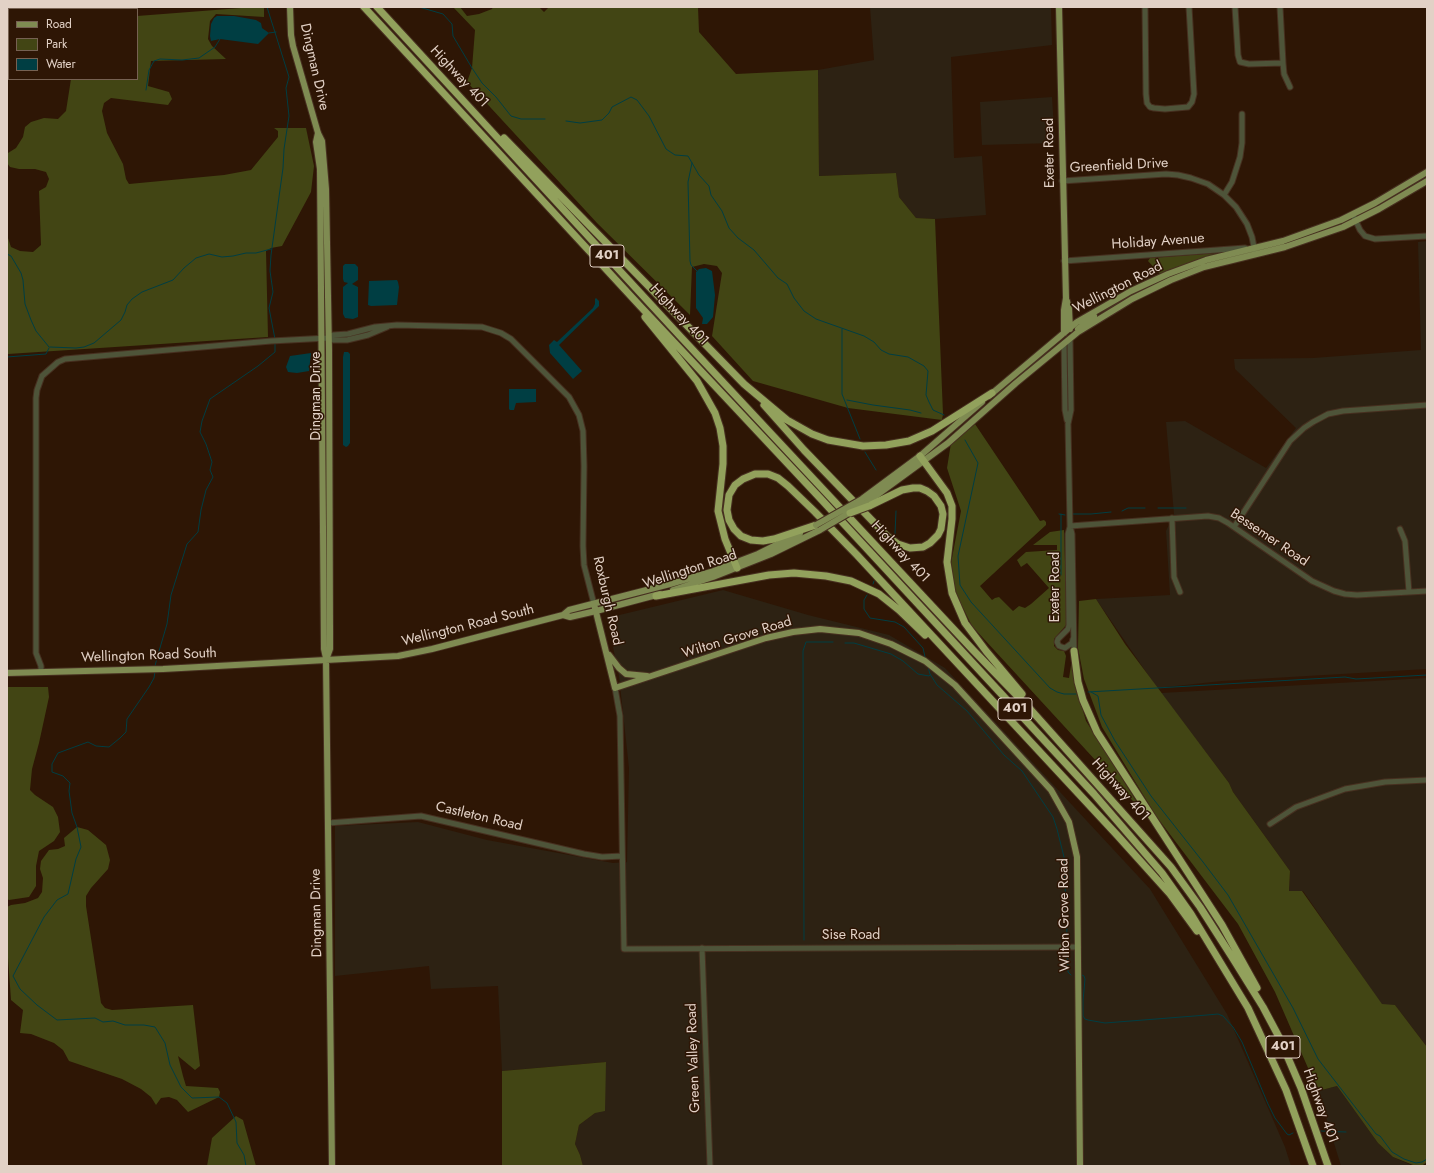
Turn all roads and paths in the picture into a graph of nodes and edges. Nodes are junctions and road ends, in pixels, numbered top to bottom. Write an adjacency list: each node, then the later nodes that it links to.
1 (290, 7): 27 (main road, Dingman Drive)
2 (364, 7): 24 (highway, Highway 401 / 401)
3 (376, 7): 12 (highway, Highway 401 / 401)
4 (1059, 7): 14 (main road, Exeter Road)
5 (1145, 7): 6 (street)
6 (1189, 7)
7 (1235, 7): 9 (street)
8 (1280, 7): 9 (street)
9 (1283, 63): 10 (street)
10 (1290, 86)
11 (1242, 114): 16 (street)
12 (488, 126): 29 (highway); 58 (highway, Highway 401 / 401)
13 (1427, 172): 17 (main road, Wellington Road)
14 (1062, 181): 16 (street, Greenfield Drive); 21 (main road, Exeter Road)
15 (1427, 181): 18 (main road, Wellington Road)
16 (1224, 195): 20 (street, Greenfield Drive)
17 (1353, 215): 18 (street); 20 (main road, Wellington Road)
18 (1356, 222): 19 (street); 20 (main road, Wellington Road)
19 (1427, 236)
20 (1255, 251): 21 (street, Holiday Avenue); 23 (main road, Wellington Road); 26 (main road, Wellington Road)
21 (1064, 261): 22 (main road, Exeter Road)
22 (1066, 298): 25 (main road, Exeter Road); 26 (main road, Exeter Road)
23 (1109, 304): 25 (main road, Wellington Road); 26 (main road)
24 (640, 306): 41 (highway); 63 (highway, Highway 401 / 401)
25 (1070, 328): 26 (main road, Wellington Road)
26 (1068, 336): 28 (main road, Exeter Road); 30 (main road, Wellington Road); 32 (street, Exeter Road)
27 (325, 338): 46 (street, Roxburgh Road); 52 (main road, Dingman Drive); 54 (street, Roxburgh Road)
28 (1064, 343): 32 (street, Exeter Road); 33 (main road, Wellington Road)
29 (744, 384): 30 (highway); 34 (highway)
30 (992, 393): 33 (main road, Wellington Road)
31 (1427, 405): 38 (street)
32 (1068, 424): 37 (street, Exeter Road)
33 (922, 459): 34 (main road, Wellington Road); 58 (highway)
34 (866, 502): 35 (highway, bridge); 39 (main road, Wellington Road South, bridge)
35 (850, 514): 39 (main road, Wellington Road South, bridge)
36 (1172, 518): 37 (street, Bessemer Road); 38 (street, Bessemer Road); 43 (street)
37 (1070, 526): 49 (street, Exeter Road); 49 (street, Exeter Road)
38 (1234, 527): 44 (street, Bessemer Road)
39 (818, 528): 41 (main road, Wellington Road South); 53 (highway)
40 (1400, 529): 44 (street)
41 (736, 566): 45 (main road, Wellington Road); 46 (main road, Wellington Road South)
42 (1427, 590): 44 (street, Bessemer Road)
43 (1180, 592)
44 (1409, 592)
45 (656, 596): 47 (main road, Wellington Road); 53 (highway)
46 (594, 604): 47 (main road, Roxburgh Road); 48 (main road, Wellington Road South)
47 (596, 611): 48 (main road, Wellington Road); 50 (main road, Roxburgh Road)
48 (563, 615): 52 (main road, Wellington Road South)
49 (1074, 637): 51 (street, Exeter Road)
50 (606, 650): 56 (main road); 57 (main road, Roxburgh Road)
51 (1074, 652): 67 (highway)
52 (326, 660): 54 (main road, Wellington Road South); 60 (main road, Dingman Drive)
53 (958, 664): 63 (highway)
54 (41, 672): 55 (main road, Wellington Road South)
55 (7, 673)
56 (652, 677): 57 (main road, Wilton Grove Road); 64 (main road, Wilton Grove Road)
57 (615, 688): 62 (street, Roxburgh Road)
58 (1031, 710): 67 (highway, Highway 401 / 401)
59 (1427, 780): 61 (street)
60 (328, 824): 62 (street, Castleton Road); 68 (main road, Dingman Drive)
61 (1270, 824)
62 (622, 856): 65 (street, Roxburgh Road)
63 (1210, 944): 71 (highway, Highway 401 / 401)
64 (1078, 947): 66 (street, Sise Road); 70 (main road, Wilton Grove Road)
65 (624, 948): 66 (street, Sise Road)
66 (702, 948): 69 (street, Green Valley Road)
67 (1263, 1007): 72 (highway, Highway 401 / 401)
68 (332, 1166)
69 (710, 1166)
70 (1080, 1166)
71 (1313, 1166)
72 (1328, 1166)

